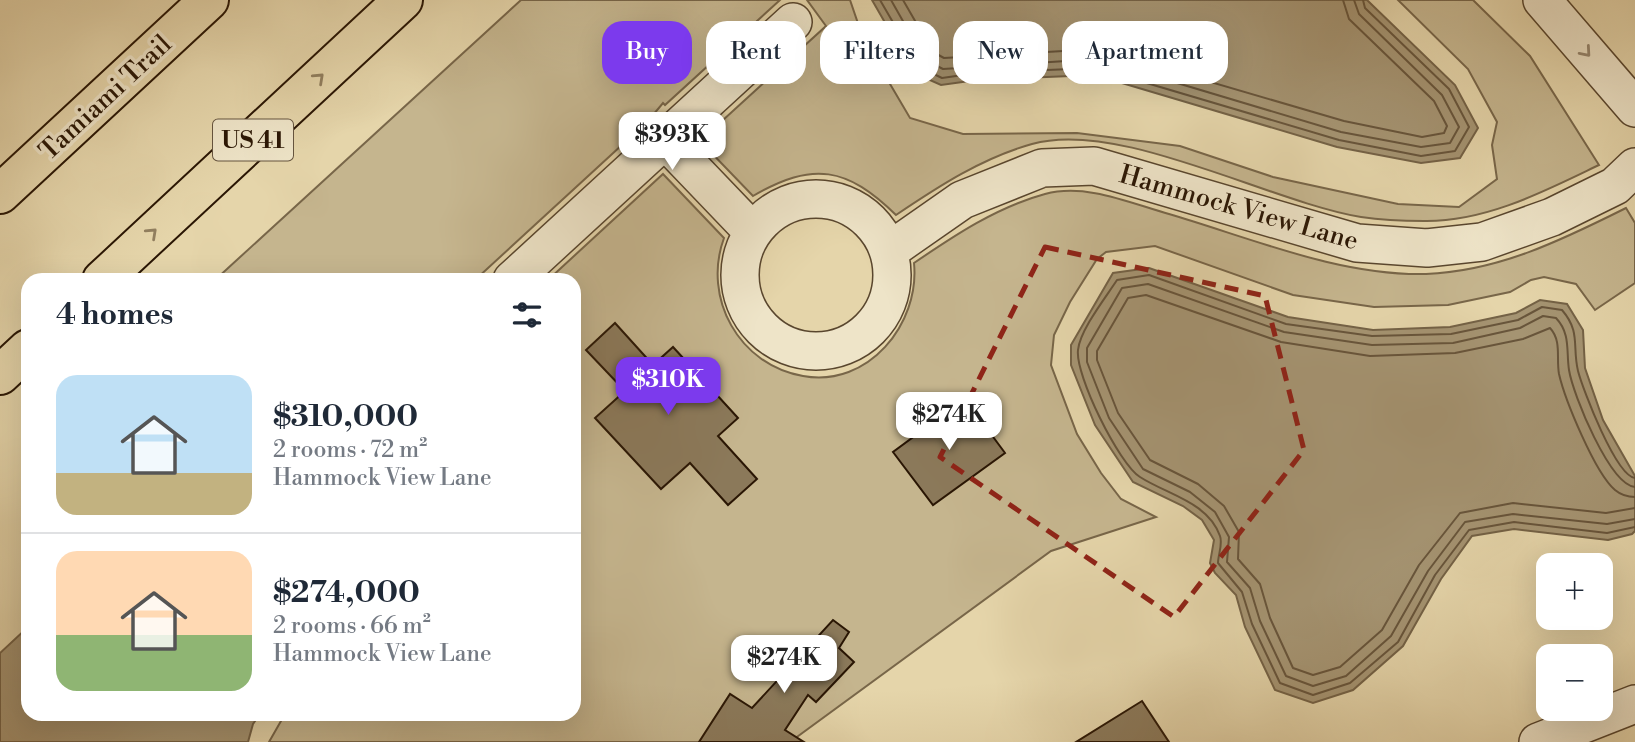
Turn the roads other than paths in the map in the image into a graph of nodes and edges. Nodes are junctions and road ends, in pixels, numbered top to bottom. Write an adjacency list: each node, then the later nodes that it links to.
1 (209, 0): 8 (main road, Tamiami Trail)
2 (403, 0): 11 (main road, US 41, one-way to 2)
3 (1542, 0): 5 (street, one-way to 5)
4 (725, 84): 6 (street)
5 (1635, 108)
6 (664, 139): 9 (street); 12 (street)
7 (1635, 167): 10 (street, Hammock View Lane)
8 (0, 194)
9 (753, 232): 10 (street); 10 (street)
10 (888, 250)
11 (110, 273)
12 (520, 273)
13 (21, 356): 14 (main road)
14 (0, 375)
15 (1635, 705): 16 (street)
16 (1538, 742)

